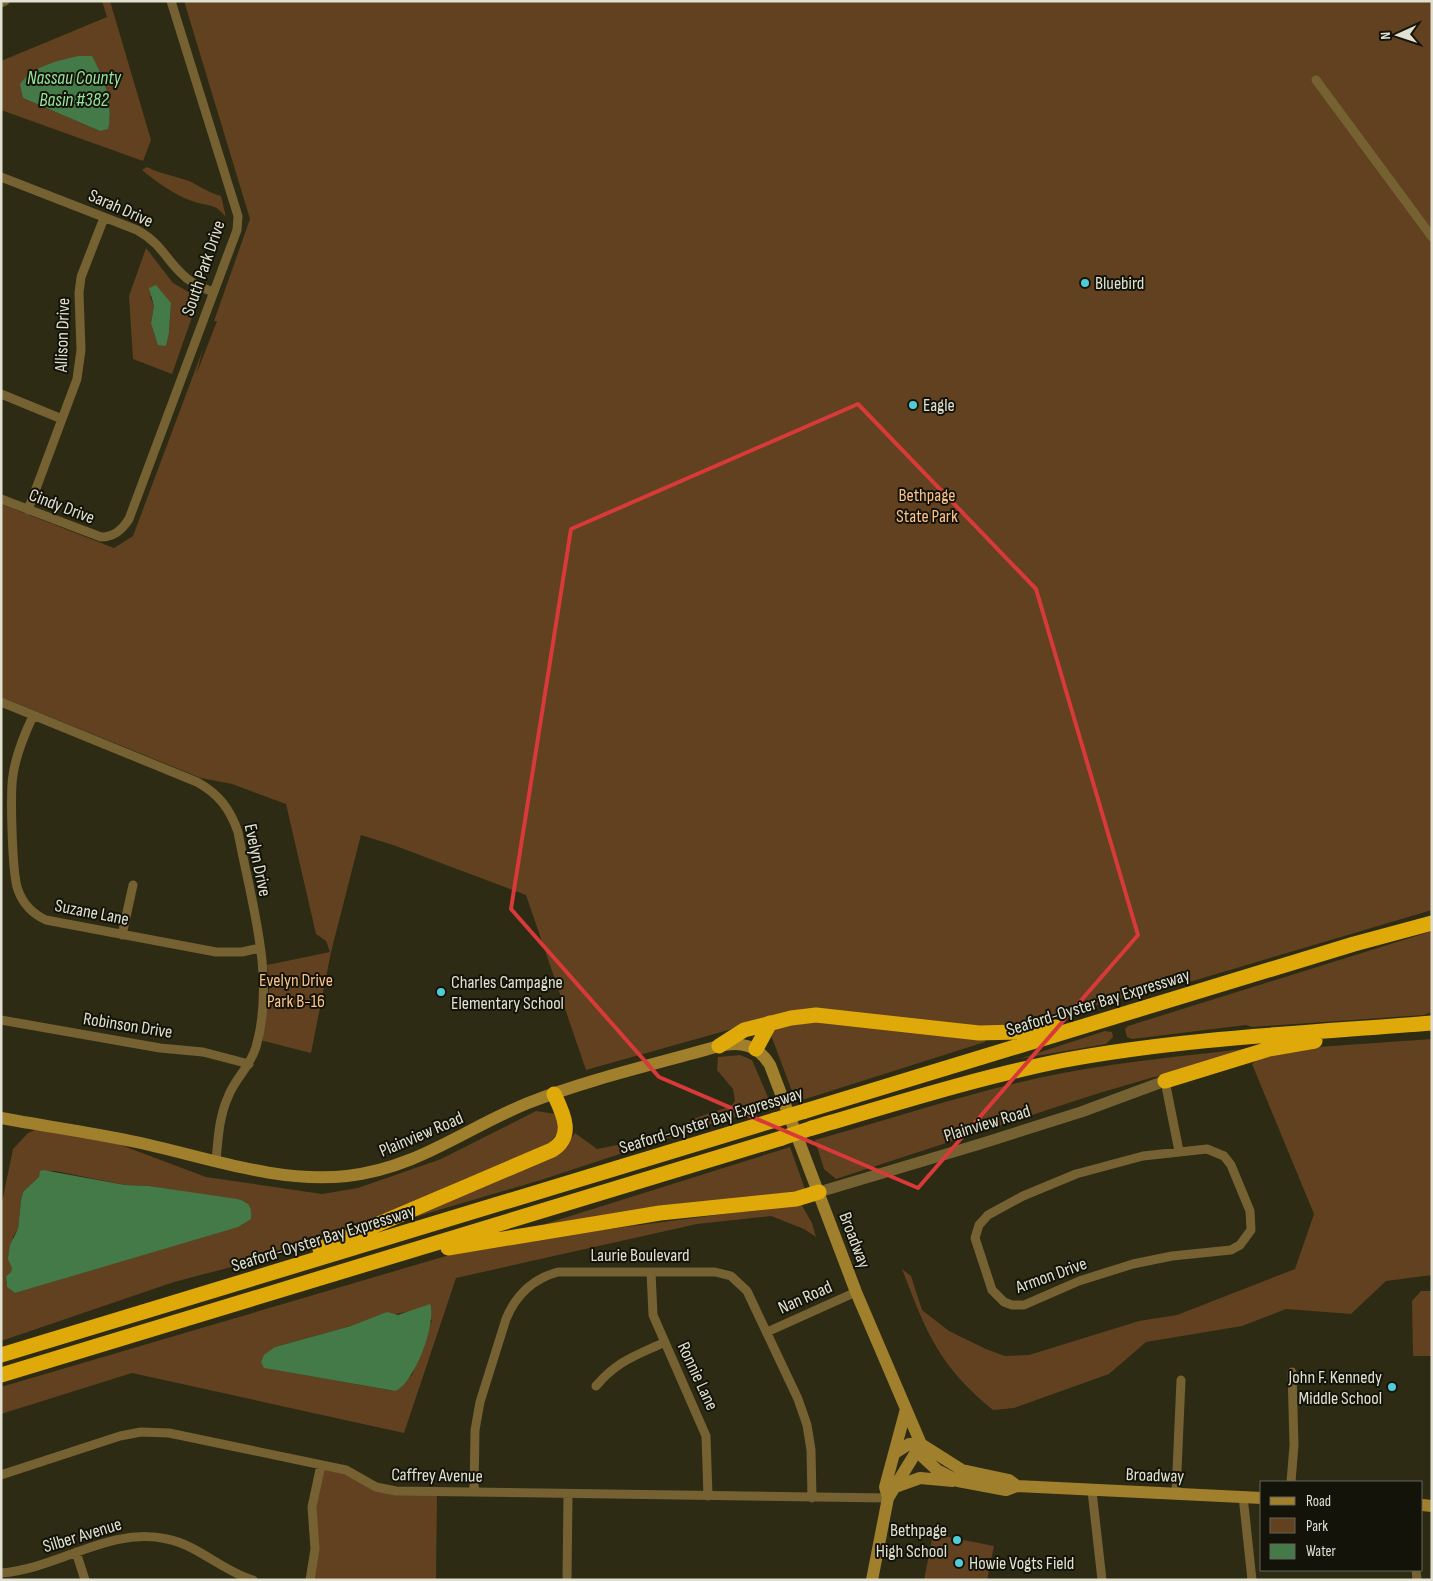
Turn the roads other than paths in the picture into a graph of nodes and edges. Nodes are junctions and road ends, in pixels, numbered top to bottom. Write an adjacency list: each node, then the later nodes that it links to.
1 (5, 1): 3 (street)
2 (172, 1): 8 (street, South Park Drive)
3 (1, 3)
4 (1316, 80): 7 (street)
5 (1, 177): 6 (street, Sarah Drive)
6 (104, 218): 8 (street, Sarah Drive); 10 (street, Allison Drive)
7 (1432, 238)
8 (213, 292): 13 (street, South Park Drive)
9 (1, 394): 10 (street)
10 (62, 419): 12 (street, Allison Drive)
11 (1, 500): 12 (street, Cindy Drive)
12 (28, 510): 13 (street, Cindy Drive)
13 (112, 535)
14 (1, 702): 15 (street, Evelyn Drive)
15 (33, 716): 18 (street, Suzane Lane); 19 (street, Evelyn Drive)
16 (133, 885): 18 (street)
17 (1432, 923): 20 (highway, Seaford-Oyster Bay Expressway)
18 (122, 935): 19 (street, Suzane Lane)
19 (260, 948): 27 (street, Evelyn Drive)
20 (1114, 1017): 22 (highway); 36 (highway, Seaford-Oyster Bay Expressway, bridge)
21 (1, 1020): 27 (street, Robinson Drive)
22 (770, 1024): 25 (highway); 26 (highway)
23 (1432, 1024): 24 (highway)
24 (1396, 1026): 28 (highway); 34 (highway, bridge)
25 (719, 1046): 26 (main road, Plainview Road); 29 (main road, Plainview Road)
26 (756, 1048): 33 (main road, Broadway)
27 (249, 1064): 32 (street, Evelyn Drive)
28 (1165, 1082): 31 (street); 33 (street, Plainview Road)
29 (554, 1094): 32 (main road, Plainview Road); 36 (highway)
30 (1, 1118): 32 (main road, Plainview Road)
31 (1179, 1151): 31 (street, Armon Drive)
32 (216, 1161)
33 (818, 1192): 34 (highway); 37 (main road, Broadway)
34 (376, 1262): 42 (highway)
35 (651, 1272): 38 (street, Laurie Boulevard); 39 (street, Ronnie Lane); 54 (street, Laurie Boulevard)
36 (251, 1280): 40 (highway, Seaford-Oyster Bay Expressway)
37 (856, 1292): 38 (street, Nan Road); 45 (main road, Broadway)
38 (767, 1332): 60 (street, Laurie Boulevard)
39 (665, 1342): 44 (street); 58 (street, Ronnie Lane)
40 (1, 1355)
41 (1292, 1372): 51 (street)
42 (1, 1375)
43 (1181, 1380): 56 (street)
44 (596, 1386)
45 (906, 1408): 46 (main road, Broadway); 47 (main road)
46 (921, 1444): 47 (main road); 50 (main road, Broadway); 52 (main road, Broadway); 55 (main road)
47 (895, 1452): 55 (main road)
48 (321, 1465): 49 (street, Caffrey Avenue); 54 (street, Caffrey Avenue); 66 (street)
49 (1, 1475)
50 (958, 1481): 52 (main road, Broadway); 55 (main road)
51 (1292, 1481)
52 (1017, 1486): 53 (main road, Broadway)
53 (1092, 1491): 56 (main road, Broadway); 69 (street)
54 (474, 1492): 57 (street, Caffrey Avenue)
55 (892, 1493): 60 (street, Caffrey Avenue); 68 (main road)
56 (1176, 1493): 59 (main road, Broadway)
57 (568, 1494): 58 (street, Caffrey Avenue); 67 (street)
58 (708, 1496): 60 (street, Caffrey Avenue)
59 (1242, 1496): 61 (main road, Broadway); 70 (street)
60 (812, 1498)
61 (1260, 1498)
62 (76, 1552): 63 (street, Silber Avenue); 64 (street); 65 (street, Silber Avenue)
63 (1, 1573)
64 (85, 1580)
65 (253, 1580)
66 (310, 1580)
67 (567, 1580)
68 (872, 1580)
69 (1102, 1580)
70 (1252, 1580)

